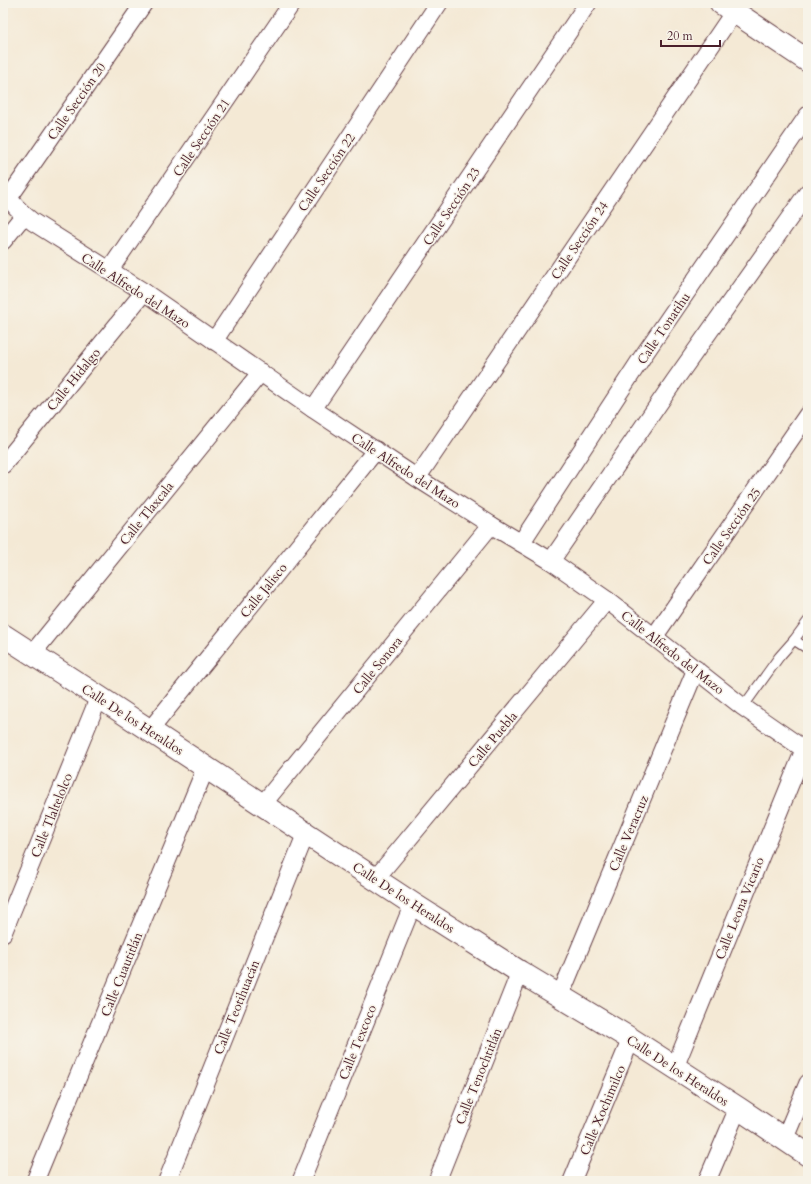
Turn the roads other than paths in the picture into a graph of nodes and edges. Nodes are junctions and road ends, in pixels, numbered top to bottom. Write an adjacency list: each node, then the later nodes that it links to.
1 (144, 3): 9 (street, Calle Sección 20)
2 (292, 3): 12 (street, Calle Sección 21)
3 (439, 3): 14 (street, Calle Sección 22)
4 (588, 3): 16 (street, Calle Sección 23)
5 (732, 6): 6 (street); 20 (street, Calle Sección 24)
6 (808, 61)
7 (808, 115): 22 (street, Calle Tonatihu)
8 (808, 192): 23 (street)
9 (6, 194): 10 (street, Calle Alfredo del Mazo)
10 (24, 215): 11 (street); 12 (street, Calle Alfredo del Mazo)
11 (3, 241)
12 (109, 271): 13 (street, Calle Alfredo del Mazo)
13 (144, 292): 14 (street, Calle Alfredo del Mazo); 19 (street, Calle Hidalgo)
14 (214, 341): 15 (street, Calle Alfredo del Mazo)
15 (261, 372): 16 (street, Calle Alfredo del Mazo); 30 (street, Calle Tlaxcala)
16 (314, 409): 18 (street, Calle Alfredo del Mazo)
17 (808, 414): 27 (street, Calle Sección 25)
18 (376, 450): 20 (street, Calle Alfredo del Mazo); 34 (street, Calle Jalisco)
19 (3, 465)
20 (417, 478): 21 (street, Calle Alfredo del Mazo)
21 (491, 525): 22 (street, Calle Alfredo del Mazo); 37 (street, Calle Sonora)
22 (521, 543): 23 (street, Calle Alfredo del Mazo)
23 (551, 561): 24 (street, Calle Alfredo del Mazo)
24 (607, 600): 27 (street, Calle Alfredo del Mazo); 39 (street, Calle Puebla)
25 (808, 621): 28 (lane)
26 (3, 635): 30 (street, Calle De los Heraldos)
27 (654, 637): 31 (street, Calle Alfredo del Mazo)
28 (794, 640): 29 (lane); 33 (lane)
29 (808, 649)
30 (32, 654): 32 (street, Calle De los Heraldos)
31 (696, 670): 33 (street, Calle Alfredo del Mazo); 43 (street, Calle Veracruz)
32 (99, 697): 34 (street, Calle De los Heraldos); 41 (street, Calle Tlaltelolco)
33 (742, 707): 35 (street, Calle Alfredo del Mazo)
34 (150, 730): 36 (street, Calle De los Heraldos)
35 (806, 751): 45 (street, Calle Leona Vicario)
36 (206, 767): 37 (street, Calle De los Heraldos); 50 (street, Calle Cuautitlán)
37 (262, 805): 38 (street, Calle De los Heraldos)
38 (306, 833): 39 (street, Calle De los Heraldos); 51 (street, Calle Teotihuacán)
39 (376, 878): 40 (street, Calle De los Heraldos)
40 (413, 904): 42 (street, Calle De los Heraldos); 52 (street, Calle Texcoco)
41 (3, 933)
42 (520, 972): 43 (street, Calle De los Heraldos); 53 (street, Calle Tenochtitlán)
43 (560, 996): 44 (street, Calle De los Heraldos)
44 (631, 1039): 45 (street, Calle De los Heraldos); 54 (street, Calle Xochimilco)
45 (675, 1067): 47 (street, Calle De los Heraldos)
46 (808, 1083): 48 (street)
47 (738, 1108): 48 (street, Calle De los Heraldos); 55 (street)
48 (784, 1140): 49 (street, Calle De los Heraldos)
49 (808, 1156)
50 (35, 1181)
51 (167, 1181)
52 (301, 1181)
53 (437, 1181)
54 (572, 1181)
55 (707, 1181)

